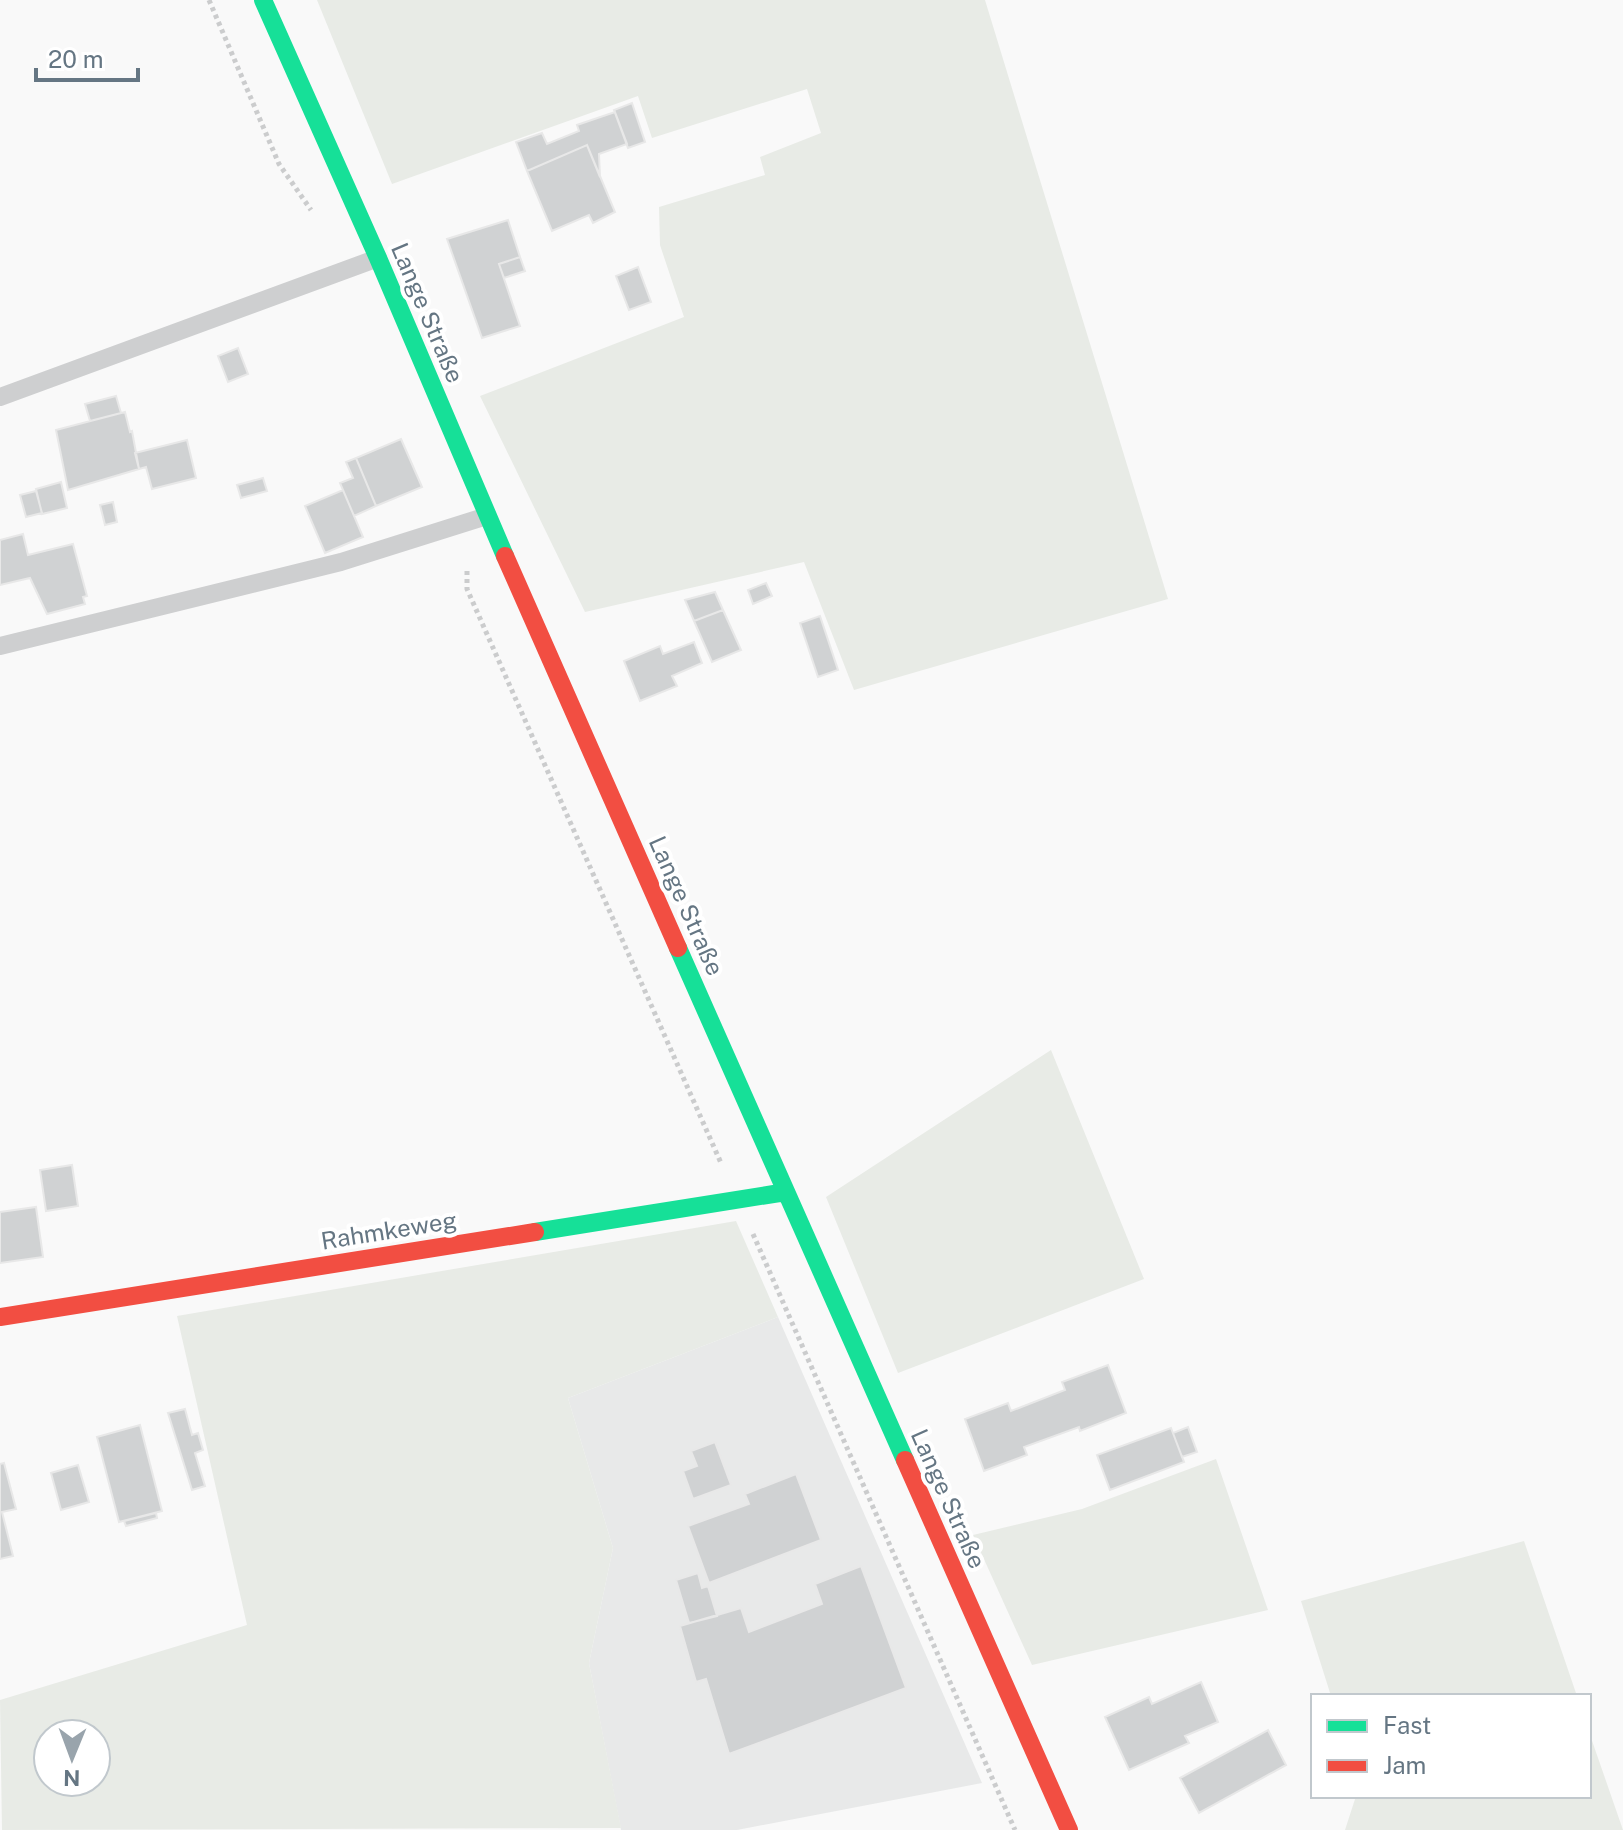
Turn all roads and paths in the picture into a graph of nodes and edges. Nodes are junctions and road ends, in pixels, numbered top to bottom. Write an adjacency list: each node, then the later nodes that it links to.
1 (209, 0): 3 (path)
2 (263, 0): 4 (street, Lange Straße)
3 (312, 211)
4 (378, 258): 5 (lane); 6 (street, Lange Straße)
5 (0, 397)
6 (487, 516): 7 (lane); 9 (street, Lange Straße)
7 (466, 522): 8 (lane); 10 (path)
8 (0, 646)
9 (786, 1192): 10 (street, Rahmkeweg); 13 (street, Lange Straße)
10 (738, 1200): 11 (street, Rahmkeweg); 12 (path)
11 (0, 1317)
12 (1015, 1830)
13 (1069, 1830)

